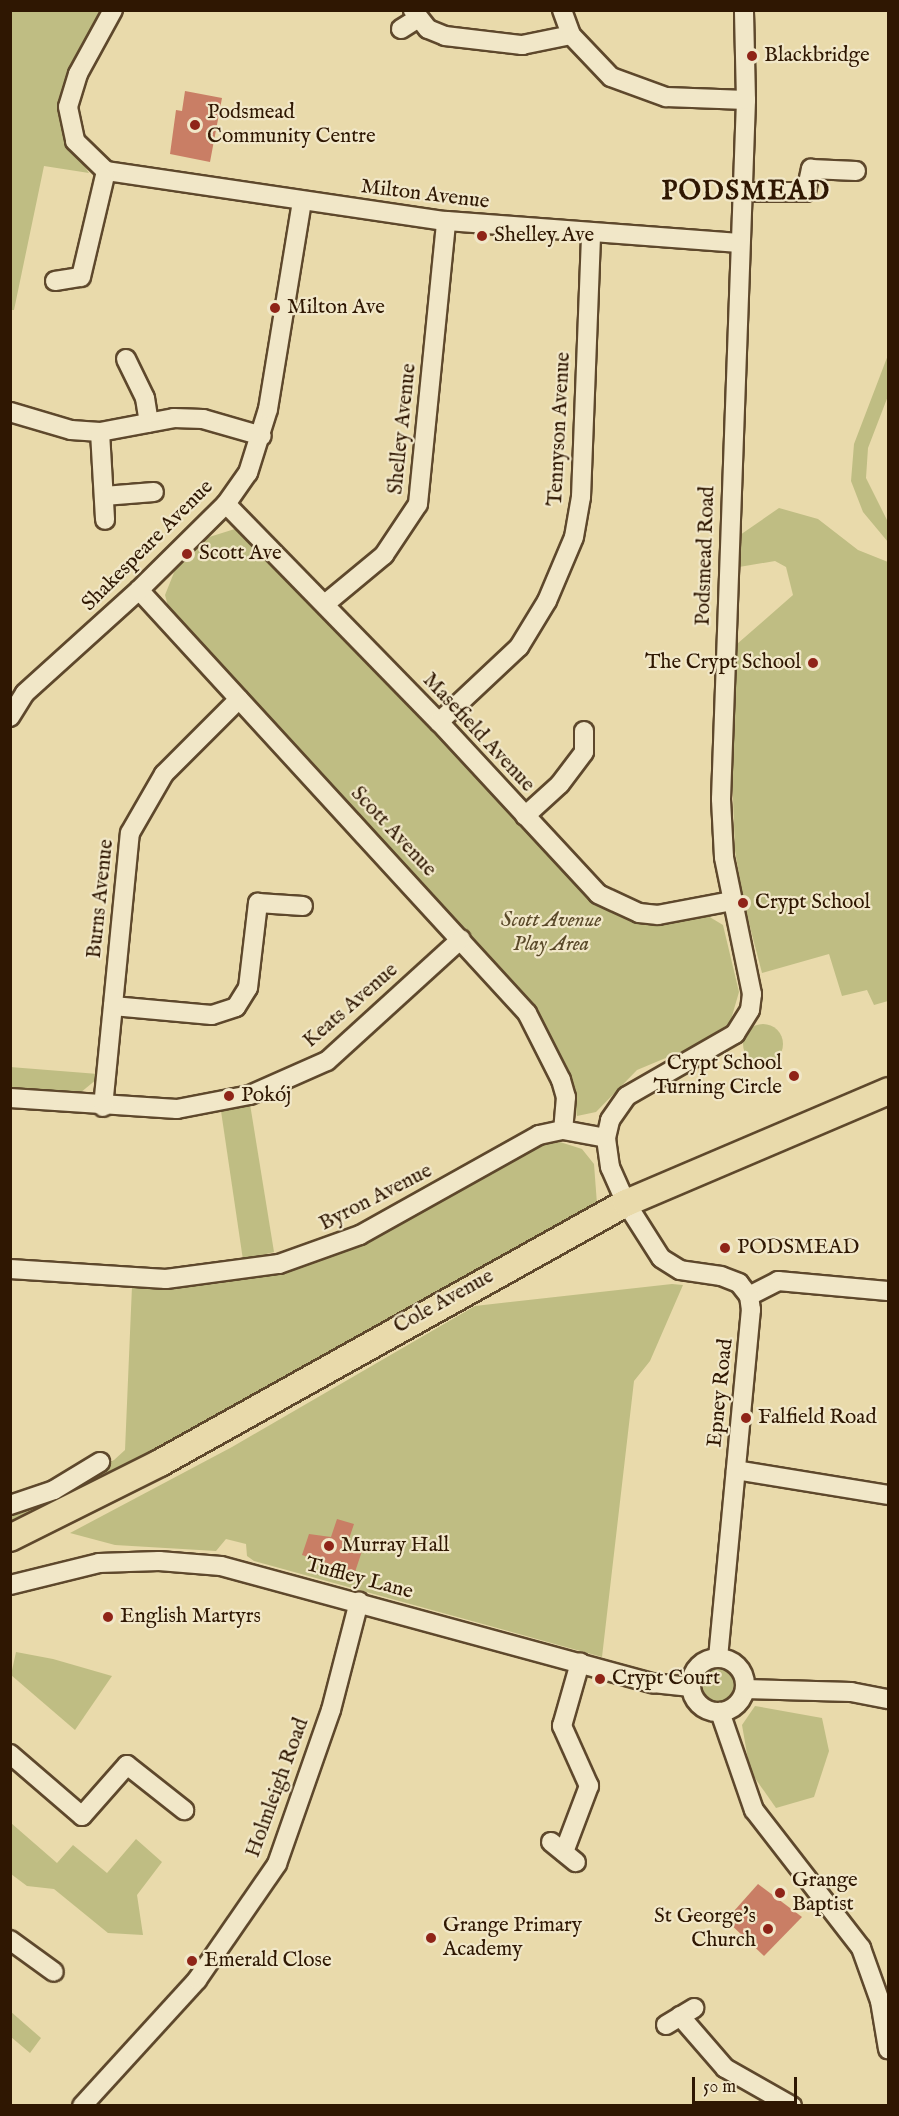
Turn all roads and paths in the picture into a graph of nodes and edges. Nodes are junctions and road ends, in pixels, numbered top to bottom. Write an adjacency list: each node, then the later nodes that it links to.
1 (113, 10): 8 (street)
2 (562, 10): 6 (street)
3 (744, 10): 7 (street, Podsmead Road)
4 (415, 15): 5 (street); 6 (street)
5 (401, 29)
6 (572, 35): 7 (street)
7 (746, 100): 10 (street, Podsmead Road)
8 (106, 171): 11 (street, Milton Avenue); 15 (street)
9 (856, 171): 10 (street)
10 (743, 192): 14 (street, Podsmead Road)
11 (302, 202): 12 (street, Milton Avenue); 20 (street, Shakespeare Avenue)
12 (446, 221): 13 (street, Milton Avenue); 26 (street, Shelley Avenue)
13 (591, 234): 14 (street, Milton Avenue); 29 (street, Tennyson Avenue)
14 (740, 243): 32 (street, Podsmead Road)
15 (56, 281)
16 (126, 359): 18 (street)
17 (10, 412): 19 (street)
18 (149, 423): 19 (street); 20 (street)
19 (100, 432): 22 (street)
20 (262, 436): 23 (street, Shakespeare Avenue)
21 (154, 492): 22 (street)
22 (104, 496): 24 (street)
23 (226, 504): 25 (street, Shakespeare Avenue); 26 (street, Masefield Avenue)
24 (105, 520)
25 (139, 590): 27 (street, Scott Avenue); 28 (street, Shakespeare Avenue)
26 (325, 604): 29 (street, Masefield Avenue)
27 (238, 699): 34 (street, Scott Avenue); 35 (street, Burns Avenue)
28 (10, 717)
29 (440, 722): 31 (street, Masefield Avenue)
30 (585, 730): 31 (street)
31 (525, 816): 32 (street, Masefield Avenue)
32 (732, 901): 40 (street, Podsmead Road)
33 (303, 906): 35 (street)
34 (461, 939): 38 (street, Keats Avenue); 39 (street, Scott Avenue)
35 (113, 1006): 38 (street, Burns Avenue)
36 (888, 1091): 41 (highway, Cole Avenue)
37 (10, 1098): 38 (street, Keats Avenue)
38 (103, 1107)
39 (563, 1130): 40 (street, Byron Avenue); 42 (street, Byron Avenue)
40 (606, 1138): 41 (street, Podsmead Road)
41 (626, 1203): 44 (street); 49 (highway, Cole Avenue)
42 (10, 1269)
43 (888, 1291): 44 (street)
44 (749, 1296): 46 (street, Epney Road)
45 (100, 1462): 48 (street)
46 (736, 1470): 47 (street); 52 (street, Epney Road)
47 (888, 1495)
48 (10, 1505)
49 (10, 1538)
50 (10, 1585): 51 (street, Tuffley Lane)
51 (359, 1602): 53 (street, Tuffley Lane); 66 (street, Holmleigh Road)
52 (718, 1658): 54 (street); 55 (street)
53 (580, 1663): 54 (street, Tuffley Lane); 60 (street)
54 (691, 1687): 57 (street)
55 (745, 1689): 56 (street); 57 (street)
56 (888, 1699)
57 (720, 1712): 63 (street)
58 (10, 1754): 59 (street)
59 (184, 1810)
60 (563, 1852)
61 (10, 1940): 62 (street)
62 (54, 1972)
63 (884, 2000): 65 (street)
64 (680, 2016): 67 (street)
65 (888, 2049)
66 (82, 2106)
67 (792, 2106)

